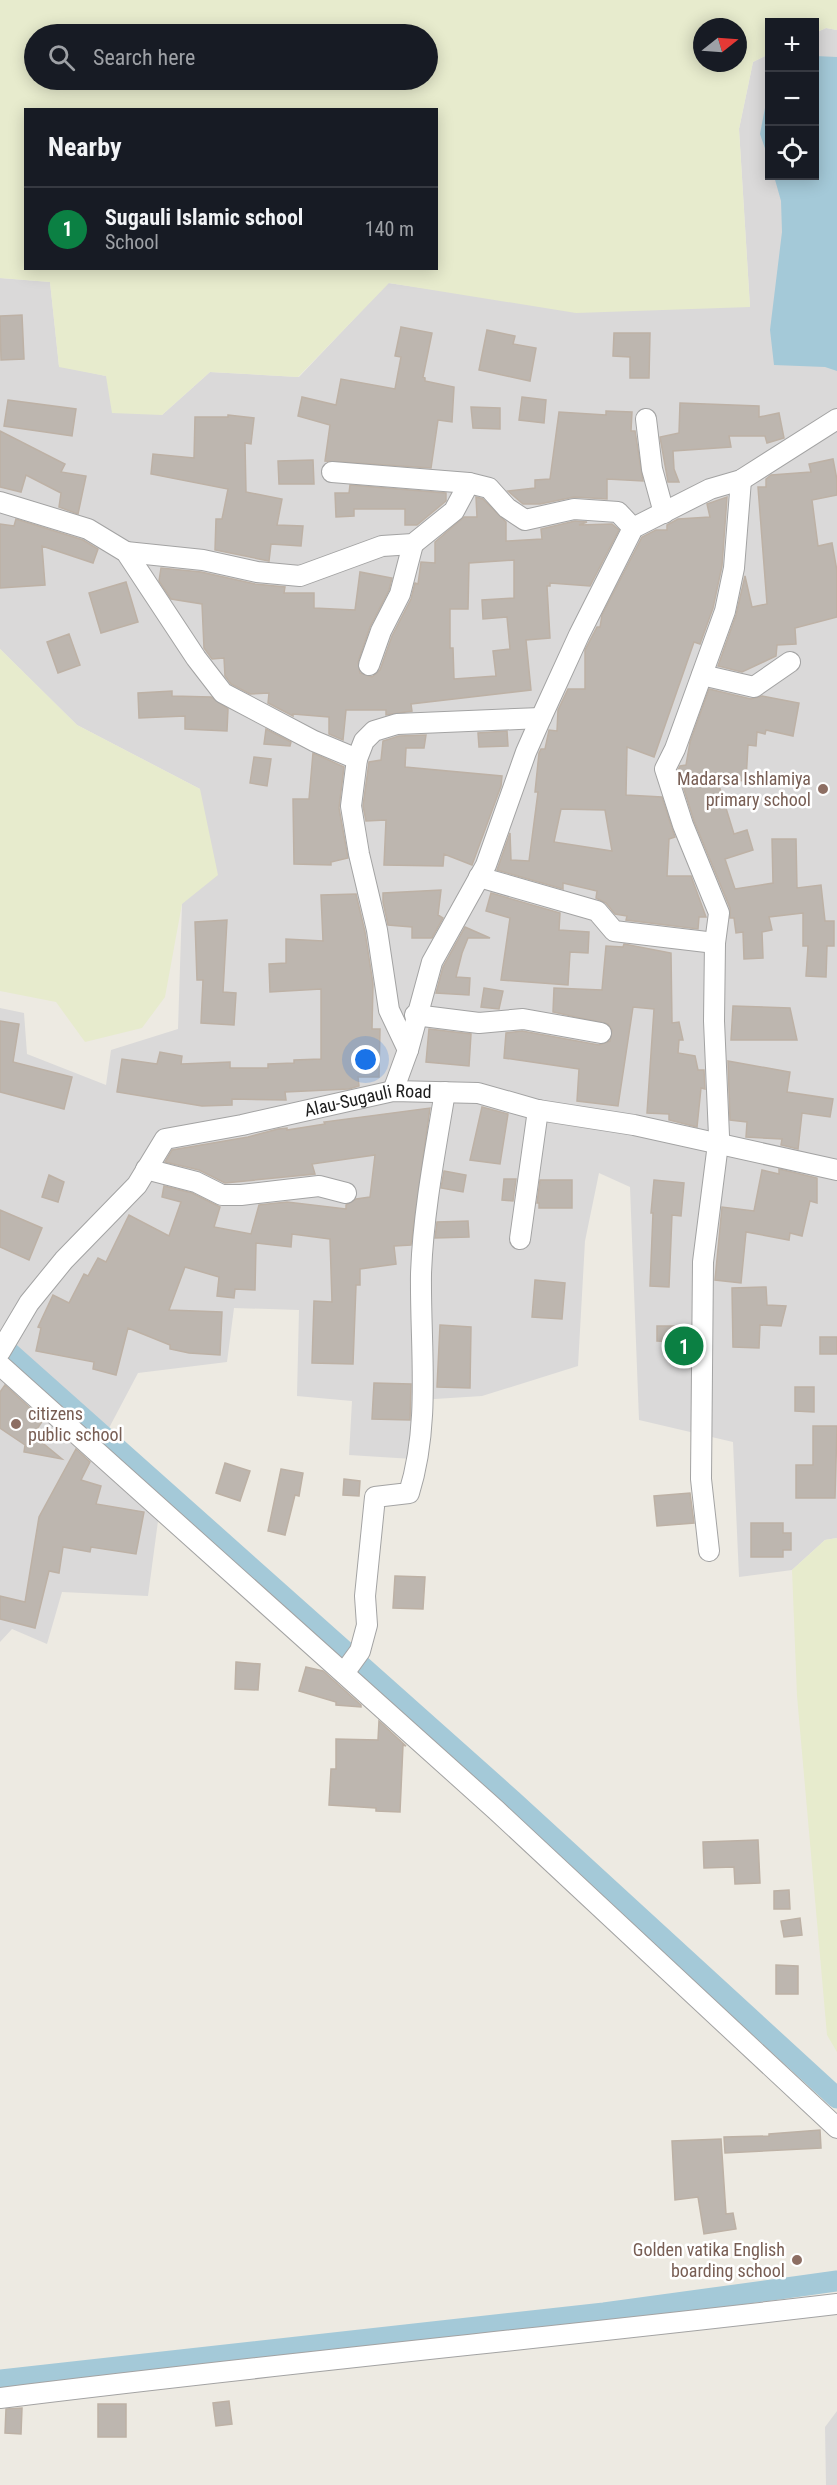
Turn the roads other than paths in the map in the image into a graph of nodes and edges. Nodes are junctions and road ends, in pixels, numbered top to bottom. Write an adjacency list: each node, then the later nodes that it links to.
1 (646, 419): 7 (street)
2 (837, 419): 4 (street)
3 (332, 472): 5 (street)
4 (741, 480): 7 (street); 13 (street)
5 (470, 483): 8 (street); 9 (street)
6 (0, 502): 10 (street)
7 (664, 513): 8 (street)
8 (633, 528): 14 (street)
9 (412, 544): 10 (street); 12 (street)
10 (126, 552): 15 (street)
11 (790, 662): 13 (street)
12 (369, 665)
13 (702, 675): 17 (street)
14 (541, 718): 15 (street); 16 (street)
15 (357, 759): 20 (street)
16 (479, 877): 17 (street); 18 (street)
17 (715, 943): 24 (street)
18 (415, 1016): 19 (street); 20 (street)
19 (601, 1033)
20 (408, 1050): 21 (street)
21 (393, 1091): 22 (street, Alau-Sugauli Road); 25 (street, Alau-Sugauli Road)
22 (445, 1092): 23 (street, Alau-Sugauli Road); 32 (street)
23 (538, 1110): 24 (street, Alau-Sugauli Road); 28 (street)
24 (718, 1144): 26 (street, Alau-Sugauli Road); 31 (street)
25 (146, 1169): 27 (street); 29 (street, Alau-Sugauli Road)
26 (837, 1170)
27 (346, 1193)
28 (520, 1239)
29 (3, 1347)
30 (0, 1365): 32 (street)
31 (709, 1551)
32 (344, 1673): 33 (street)
33 (837, 2128)
34 (837, 2304): 35 (street)
35 (0, 2398)

